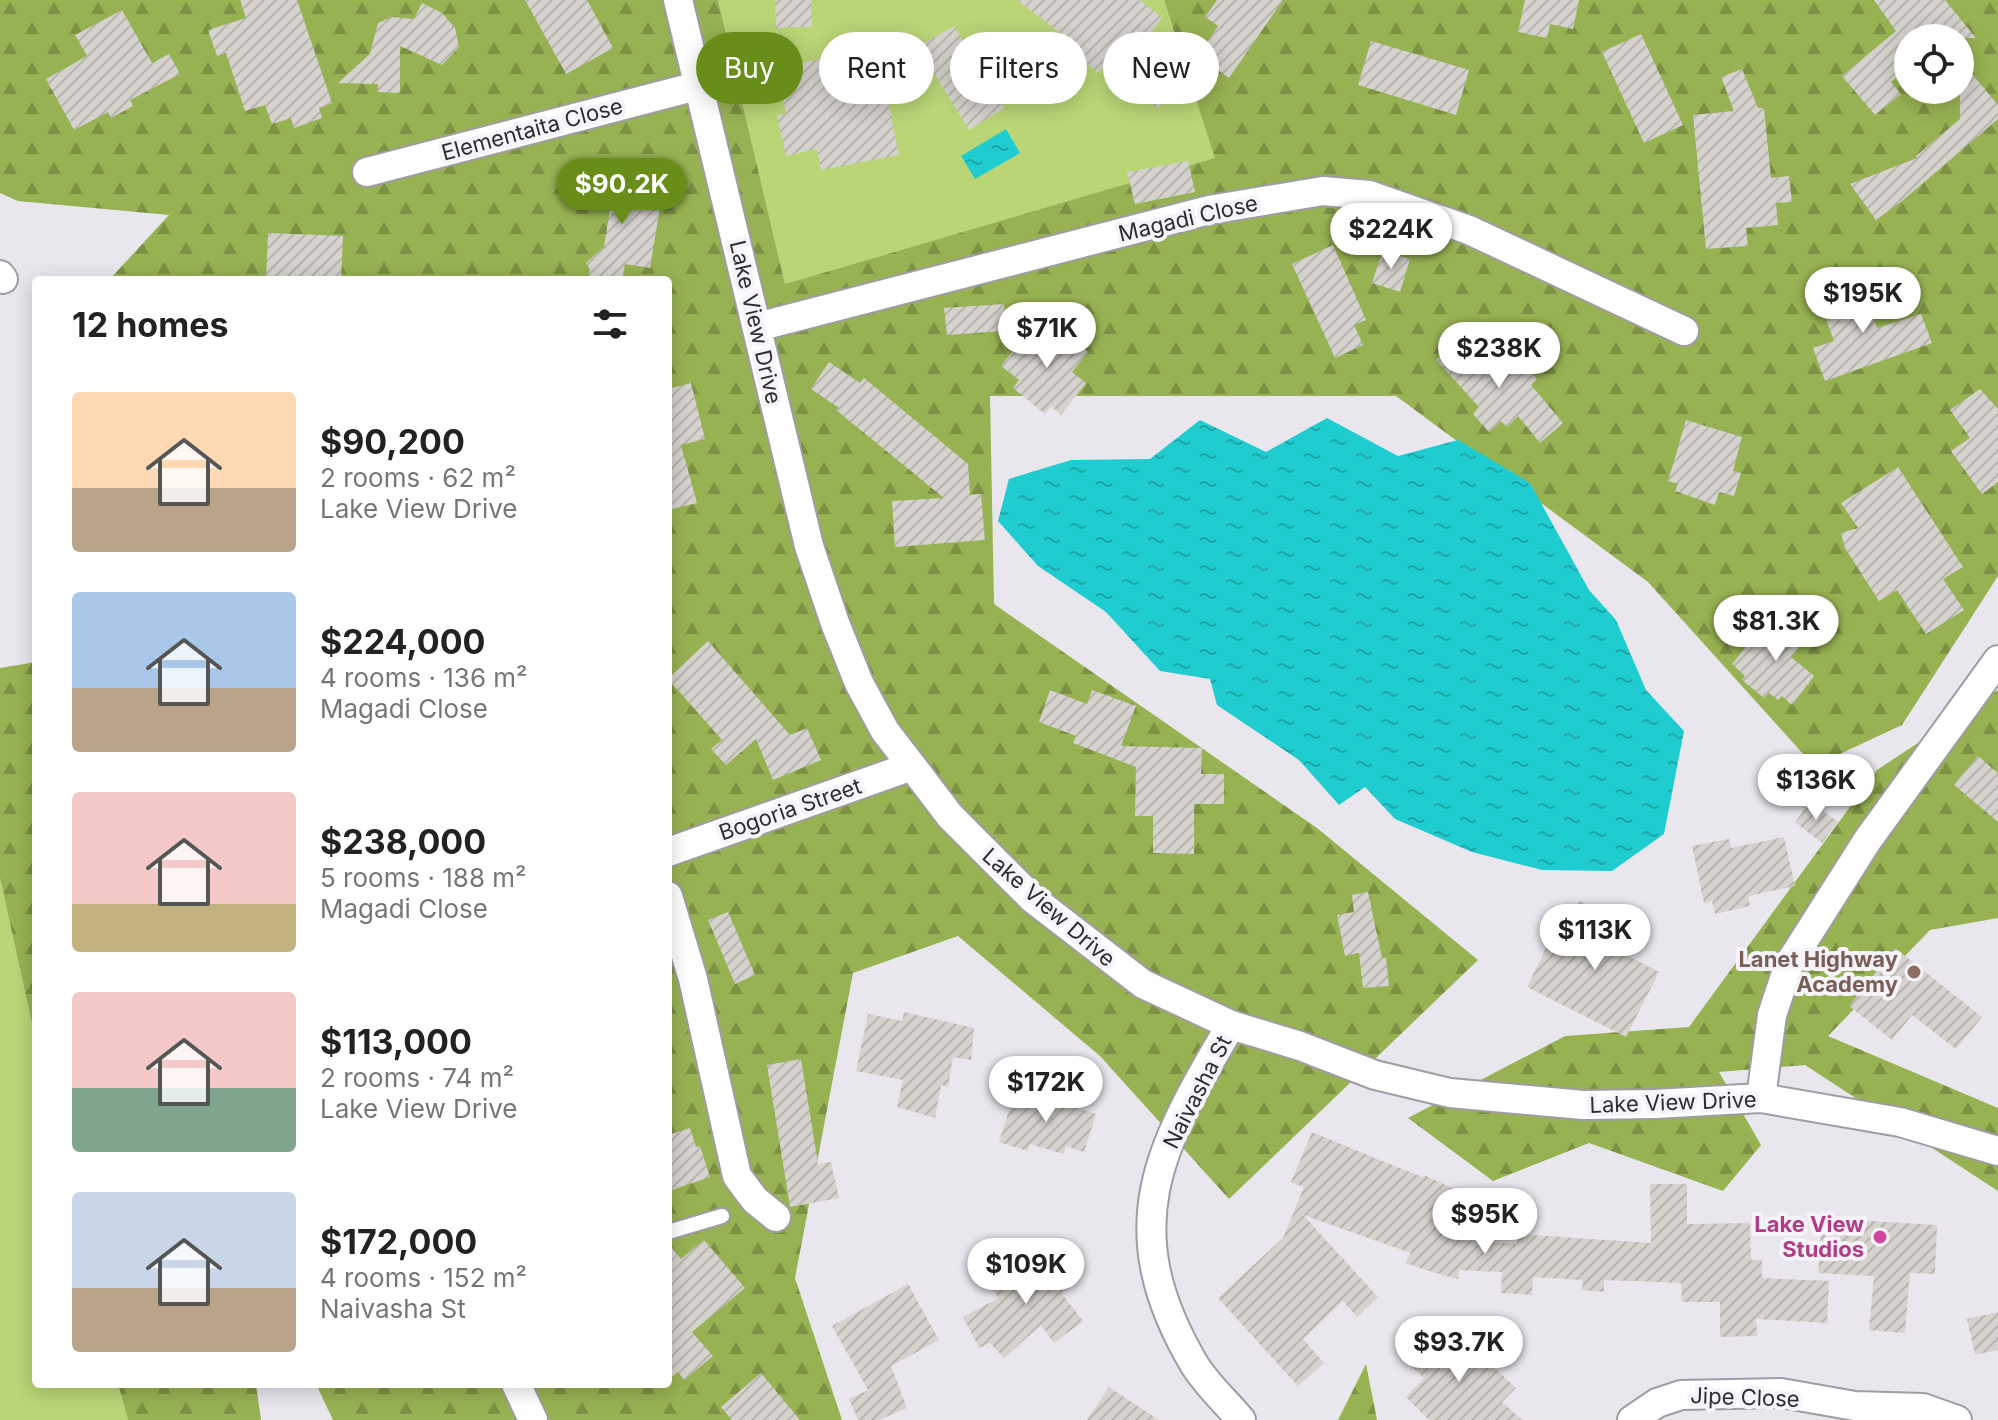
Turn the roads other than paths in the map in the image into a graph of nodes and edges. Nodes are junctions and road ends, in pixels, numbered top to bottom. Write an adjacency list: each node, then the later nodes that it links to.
1 (678, 0): 2 (street, Lake View Drive)
2 (696, 81)
3 (696, 86): 5 (street, Elementaita Close)
4 (701, 104): 6 (street, Lake View Drive)
5 (367, 172)
6 (757, 327): 7 (street, Magadi Close); 9 (street, Lake View Drive)
7 (1684, 331)
8 (1998, 660): 13 (street)
9 (912, 766): 10 (street, Bogoria Street); 12 (street, Lake View Drive)
10 (672, 851)
11 (672, 909): 16 (street)
12 (1231, 1025): 13 (street, Lake View Drive); 20 (street, Naivasha St)
13 (1761, 1098): 14 (street, Lake View Drive)
14 (1998, 1151)
15 (722, 1216): 17 (lane)
16 (776, 1217)
17 (672, 1231)
18 (518, 1388): 19 (street)
19 (533, 1420)
20 (1241, 1420)
21 (1632, 1420): 22 (street, Jipe Close)
22 (1957, 1420)

